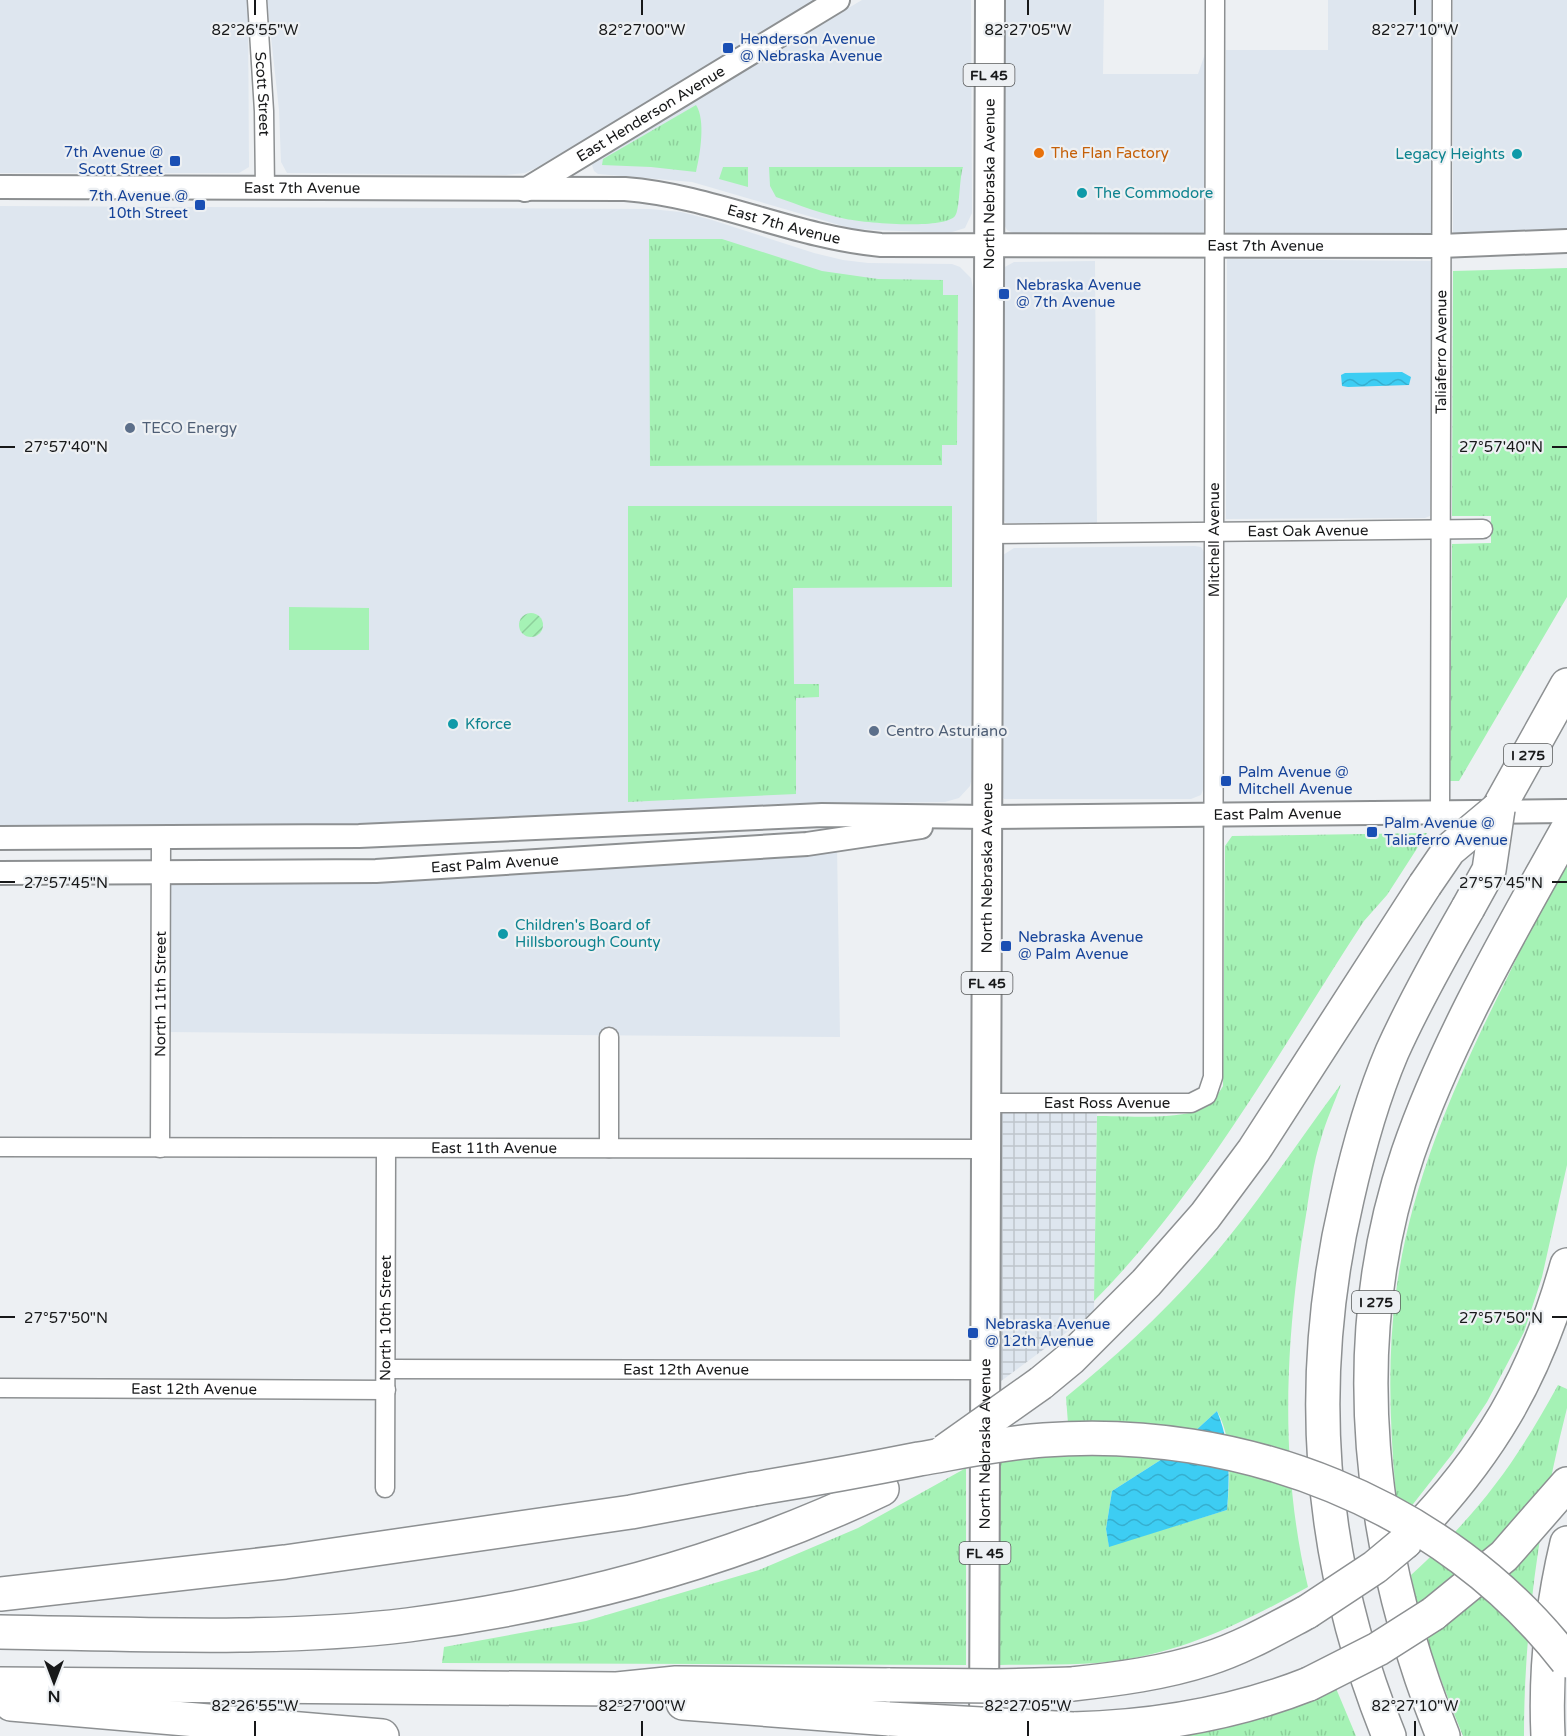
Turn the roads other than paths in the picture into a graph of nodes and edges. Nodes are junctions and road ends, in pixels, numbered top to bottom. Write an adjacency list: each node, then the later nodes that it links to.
1 (257, 0): 7 (street, Scott Street)
2 (838, 0): 8 (street, East Henderson Avenue)
3 (990, 0): 10 (main road, North Nebraska Avenue / FL 45)
4 (1215, 0): 11 (street, Mitchell Avenue)
5 (1442, 0): 12 (street, Taliaferro Avenue)
6 (0, 188): 7 (street, East 7th Avenue)
7 (265, 189): 8 (street, East 7th Avenue)
8 (525, 190): 10 (street, East 7th Avenue)
9 (1567, 241): 12 (street, East 7th Avenue)
10 (988, 245): 11 (street, East 7th Avenue); 16 (main road, North Nebraska Avenue / FL 45)
11 (1214, 246): 12 (street, East 7th Avenue); 15 (street, Mitchell Avenue)
12 (1440, 246): 13 (street, Taliaferro Avenue)
13 (1440, 530): 14 (street, East Oak Avenue); 15 (street, East Oak Avenue); 20 (street, Taliaferro Avenue)
14 (1483, 530)
15 (1214, 532): 16 (street, East Oak Avenue); 21 (street, Mitchell Avenue)
16 (987, 534): 22 (main road, North Nebraska Avenue / FL 45)
17 (1563, 693): 18 (highway, I 275)
18 (1498, 809): 45 (highway, bridge); 52 (highway, I 275, bridge)
19 (1567, 811): 20 (street, East Palm Avenue)
20 (1440, 812): 21 (street, East Palm Avenue)
21 (1213, 814): 22 (street, East Palm Avenue); 29 (street, Mitchell Avenue)
22 (987, 817): 25 (street, East Palm Avenue); 27 (street, East Palm Avenue); 30 (main road, North Nebraska Avenue / FL 45)
23 (1567, 830): 53 (highway, I 275)
24 (0, 838): 25 (street, East Palm Avenue)
25 (161, 838): 27 (street, North 11th Street)
26 (0, 873): 27 (street, East Palm Avenue)
27 (162, 873): 32 (street, North 11th Street)
28 (609, 1037): 33 (street)
29 (1213, 1077): 30 (street, East Ross Avenue)
30 (987, 1103): 34 (main road, North Nebraska Avenue / FL 45)
31 (0, 1147): 32 (street, East 11th Avenue)
32 (160, 1148): 35 (street, East 11th Avenue)
33 (609, 1148): 34 (street, East 11th Avenue); 35 (street, East 11th Avenue)
34 (987, 1149): 38 (main road, North Nebraska Avenue / FL 45)
35 (386, 1150): 37 (street, North 10th Street)
36 (1567, 1265): 48 (highway, bridge)
37 (386, 1370): 38 (street, East 12th Avenue); 40 (street, North 10th Street)
38 (986, 1370): 51 (main road, North Nebraska Avenue / FL 45)
39 (0, 1388): 40 (street, East 12th Avenue)
40 (386, 1390): 42 (street, North 10th Street)
41 (1567, 1484): 48 (highway, bridge)
42 (386, 1488)
43 (1567, 1543): 54 (highway)
44 (0, 1594): 46 (highway, bridge)
45 (0, 1632)
46 (1567, 1661)
47 (0, 1684): 48 (highway)
48 (617, 1689)
49 (0, 1703): 50 (highway)
50 (382, 1736)
51 (984, 1736)
52 (1389, 1736)
53 (1443, 1736)
54 (1548, 1736)

